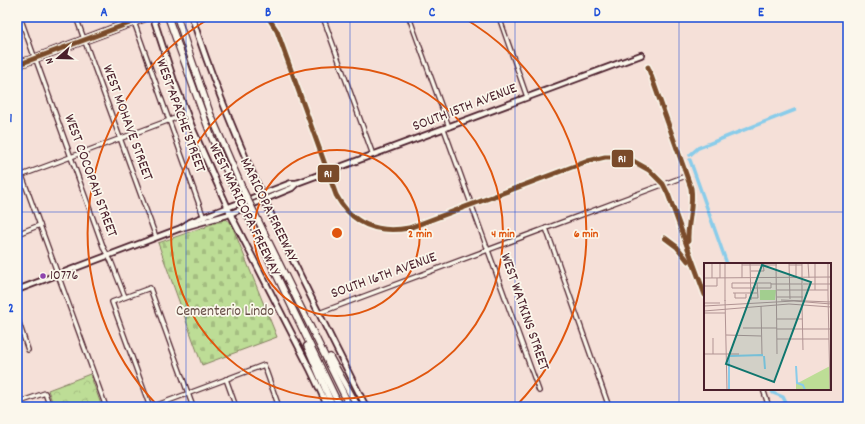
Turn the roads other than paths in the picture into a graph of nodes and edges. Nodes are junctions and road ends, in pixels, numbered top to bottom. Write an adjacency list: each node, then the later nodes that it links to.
1 (20, 17): 14 (street, WEST COCOPAH STREET)
2 (76, 17): 12 (street, WEST MOHAVE STREET)
3 (139, 17): 11 (street)
4 (153, 17): 11 (street); 18 (main road, WEST MARICOPA FREEWAY)
5 (177, 17): 46 (highway, MARICOPA FREEWAY, bridge)
6 (192, 17): 29 (main road, WEST MARICOPA FREEWAY)
7 (323, 17): 22 (street)
8 (409, 17): 20 (street, WEST WATKINS STREET)
9 (499, 17): 17 (street)
10 (168, 20): 45 (highway, MARICOPA FREEWAY, bridge)
11 (133, 22): 12 (street); 19 (street, WEST APACHE STREET)
12 (84, 40): 14 (street); 21 (street, WEST MOHAVE STREET)
13 (640, 55): 17 (main road, SOUTH 15TH AVENUE)
14 (35, 58): 15 (street); 16 (street); 23 (street, WEST COCOPAH STREET)
15 (17, 63)
16 (17, 67)
17 (527, 97): 20 (main road, SOUTH 15TH AVENUE)
18 (186, 114): 19 (street); 31 (main road, WEST MARICOPA FREEWAY)
19 (169, 120): 21 (street); 33 (street, WEST APACHE STREET)
20 (446, 128): 22 (main road, SOUTH 15TH AVENUE); 38 (street, WEST WATKINS STREET)
21 (120, 138): 23 (street); 37 (street, WEST MOHAVE STREET)
22 (373, 155): 28 (main road, SOUTH 15TH AVENUE)
23 (71, 157): 25 (street); 39 (street, WEST COCOPAH STREET)
24 (17, 162): 25 (street)
25 (22, 175): 27 (street); 34 (street)
26 (683, 176): 35 (street, SOUTH 16TH AVENUE)
27 (17, 177)
28 (297, 183): 29 (main road, SOUTH 15TH AVENUE); 30 (main road, SOUTH 15TH AVENUE)
29 (262, 194): 30 (main road, WEST MARICOPA FREEWAY); 31 (main road, SOUTH 15TH AVENUE)
30 (264, 200): 32 (main road, SOUTH 15TH AVENUE); 43 (main road, WEST MARICOPA FREEWAY)
31 (228, 207): 32 (main road, WEST MARICOPA FREEWAY); 33 (main road, SOUTH 15TH AVENUE)
32 (231, 213): 33 (main road, SOUTH 15TH AVENUE); 59 (main road, WEST MARICOPA FREEWAY)
33 (204, 219): 37 (main road, SOUTH 15TH AVENUE)
34 (40, 225): 36 (street); 40 (street)
35 (546, 228): 38 (street, SOUTH 16TH AVENUE); 65 (street)
36 (17, 234)
37 (156, 237): 39 (main road, SOUTH 15TH AVENUE)
38 (489, 250): 43 (street, SOUTH 16TH AVENUE); 50 (street, WEST WATKINS STREET)
39 (108, 255): 40 (main road, SOUTH 15TH AVENUE); 42 (street, WEST COCOPAH STREET)
40 (58, 274): 41 (main road, SOUTH 15TH AVENUE); 54 (street)
41 (17, 290)
42 (125, 297): 51 (street); 55 (street)
43 (319, 313): 64 (main road, WEST MARICOPA FREEWAY)
44 (17, 317): 47 (street)
45 (306, 336): 60 (highway); 61 (highway, MARICOPA FREEWAY)
46 (318, 341): 62 (highway, MARICOPA FREEWAY); 63 (highway)
47 (28, 350)
48 (226, 379): 51 (street); 57 (street); 58 (street)
49 (763, 390): 66 (street)
50 (539, 391)
51 (188, 394): 55 (street); 56 (street)
52 (17, 403): 53 (street)
53 (50, 407)
54 (106, 407)
55 (151, 407)
56 (193, 407)
57 (236, 407)
58 (279, 407)
59 (328, 407)
60 (333, 407)
61 (340, 407)
62 (350, 407)
63 (358, 407)
64 (366, 407)
65 (609, 407)
66 (769, 407)

